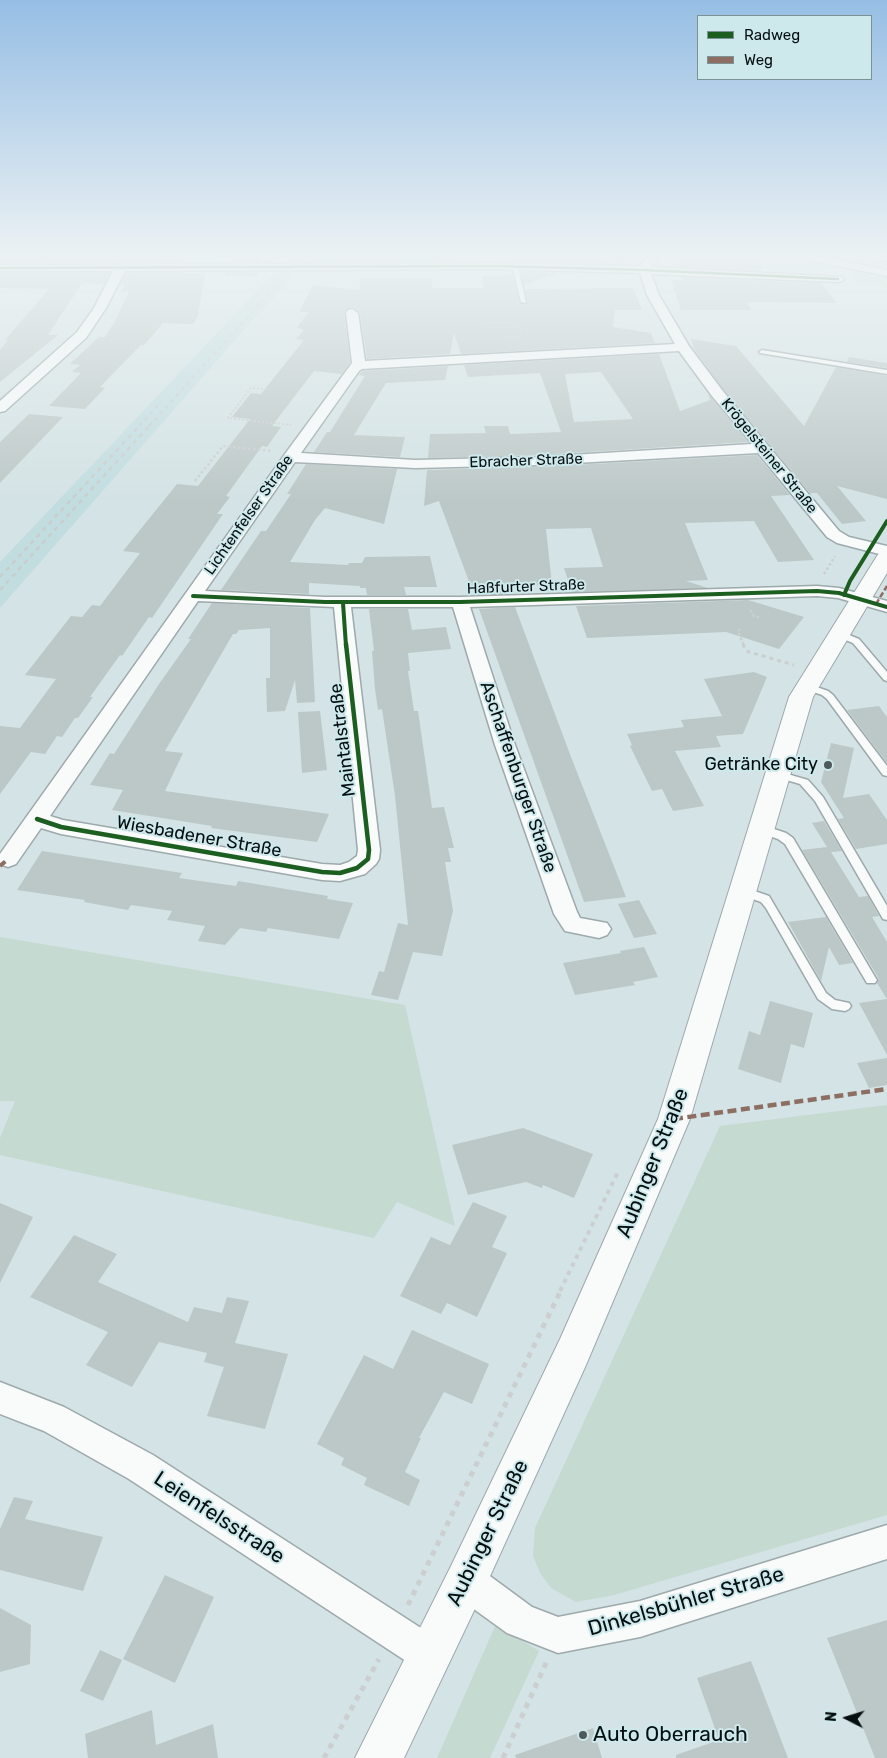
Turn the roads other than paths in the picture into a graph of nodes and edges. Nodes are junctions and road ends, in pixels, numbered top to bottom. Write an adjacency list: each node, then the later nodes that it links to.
1 (79, 337): 8 (street)
2 (355, 337): 6 (street)
3 (677, 337): 4 (street, Krögelsteiner Straße)
4 (683, 347): 6 (street); 10 (street, Krögelsteiner Straße)
5 (762, 352): 7 (lane)
6 (359, 364): 11 (street, Lichtenfelser Straße)
7 (887, 372)
8 (6, 396): 9 (street)
9 (0, 408)
10 (762, 448): 11 (street, Ebracher Straße); 12 (street, Krögelsteiner Straße)
11 (292, 455): 14 (street, Lichtenfelser Straße)
12 (887, 551)
13 (887, 556): 17 (main road, Aubinger Straße)
14 (193, 596): 16 (street, Haßfurter Straße); 23 (street, Lichtenfelser Straße)
15 (460, 602): 16 (street, Haßfurter Straße); 17 (street, Haßfurter Straße); 29 (street, Aschaffenburger Straße)
16 (343, 603): 26 (street, Maintalstraße)
17 (874, 603): 18 (main road, Aubinger Straße)
18 (839, 634): 19 (main road, Aubinger Straße); 20 (lane)
19 (799, 676): 21 (lane); 22 (main road, Aubinger Straße)
20 (887, 678)
21 (887, 773)
22 (777, 774): 24 (main road, Aubinger Straße); 28 (lane)
23 (37, 819): 25 (street, Lichtenfelser Straße); 26 (street, Wiesbadener Straße)
24 (762, 829): 27 (main road, Aubinger Straße); 30 (lane)
25 (8, 859)
26 (357, 868)
27 (743, 891): 31 (lane); 34 (main road, Aubinger Straße)
28 (887, 916)
29 (599, 929)
30 (871, 980)
31 (845, 1006)
32 (0, 1398): 35 (street, Leienfelsstraße)
33 (887, 1542): 34 (street, Dinkelsbühler Straße)
34 (466, 1581): 35 (main road, Aubinger Straße)
35 (428, 1654): 36 (main road, Aubinger Straße)
36 (379, 1758)

